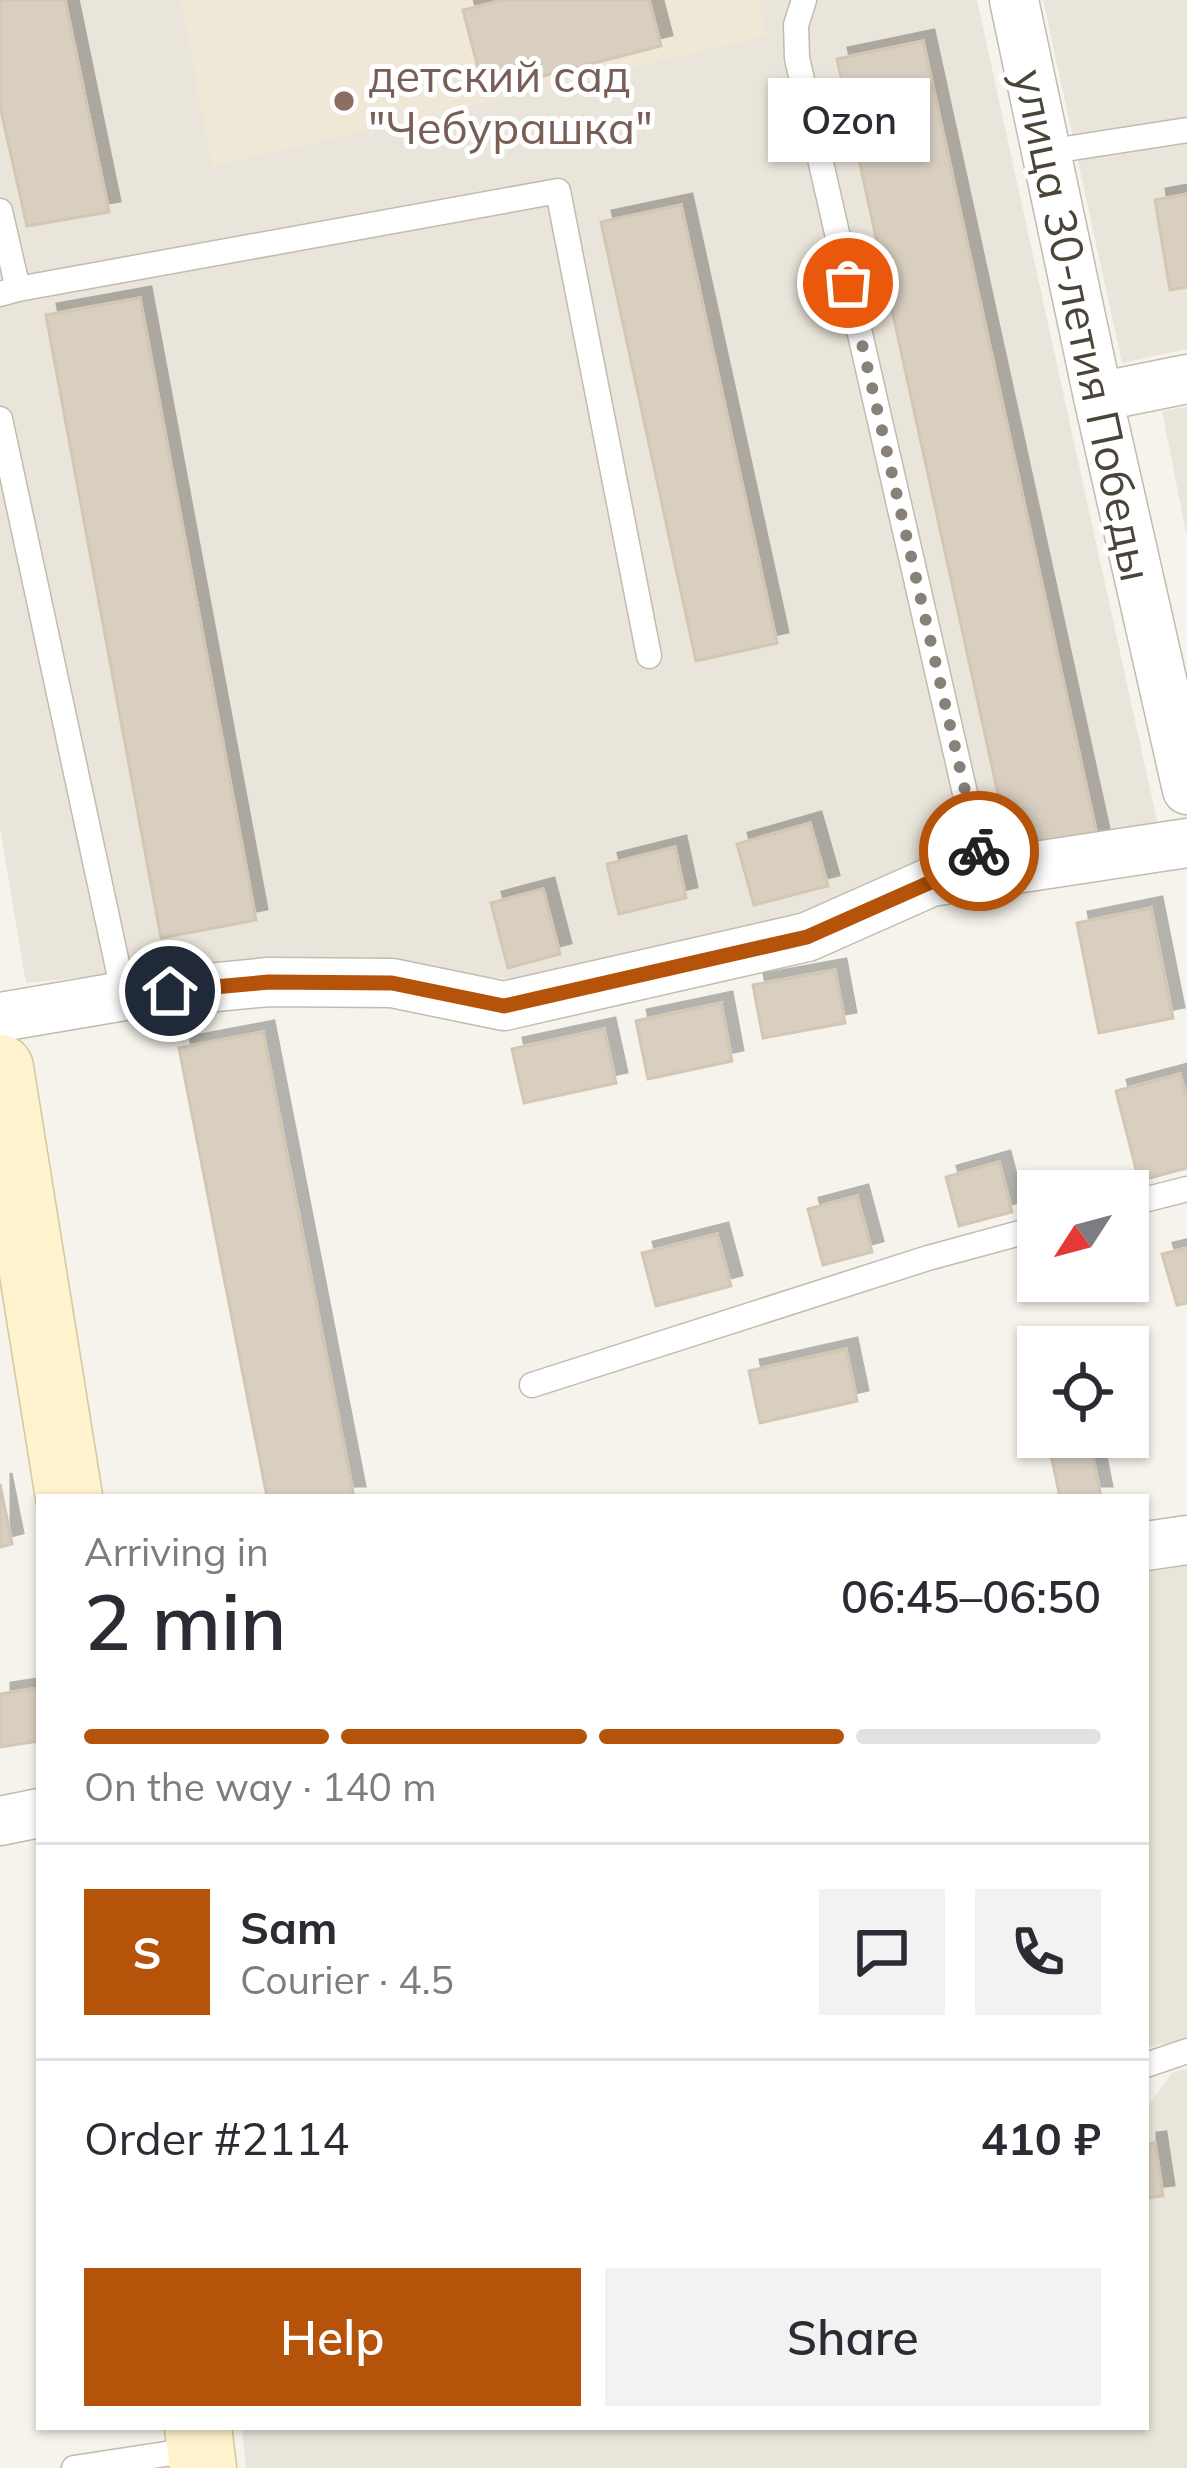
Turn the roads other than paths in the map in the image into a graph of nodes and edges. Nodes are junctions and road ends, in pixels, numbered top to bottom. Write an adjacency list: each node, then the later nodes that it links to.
1 (804, 0): 14 (lane)
2 (1014, 0): 4 (street, улица 30-летия Победы)
3 (1187, 130): 4 (lane)
4 (1046, 152): 8 (street, улица 30-летия Победы)
5 (0, 211): 6 (lane)
6 (9, 291): 11 (lane)
7 (1187, 379): 8 (street)
8 (1098, 397): 10 (street, улица 30-летия Победы)
9 (0, 419): 15 (lane)
10 (1171, 645): 12 (street, улица 30-летия Победы)
11 (650, 656)
12 (1187, 790)
13 (1187, 843): 14 (street)
14 (983, 872): 15 (street)
15 (124, 997): 16 (street)
16 (0, 1017)
17 (0, 1068): 22 (main road)
18 (1187, 1189): 19 (lane)
19 (1149, 1199)
20 (1017, 1234): 21 (lane)
21 (532, 1385)
22 (69, 1494)
23 (1187, 1540): 24 (street)
24 (1149, 1546)
25 (36, 1814): 26 (street)
26 (0, 1822)
27 (1187, 2051): 28 (lane)
28 (1149, 2064)
29 (201, 2448): 30 (lane)
30 (74, 2468)

